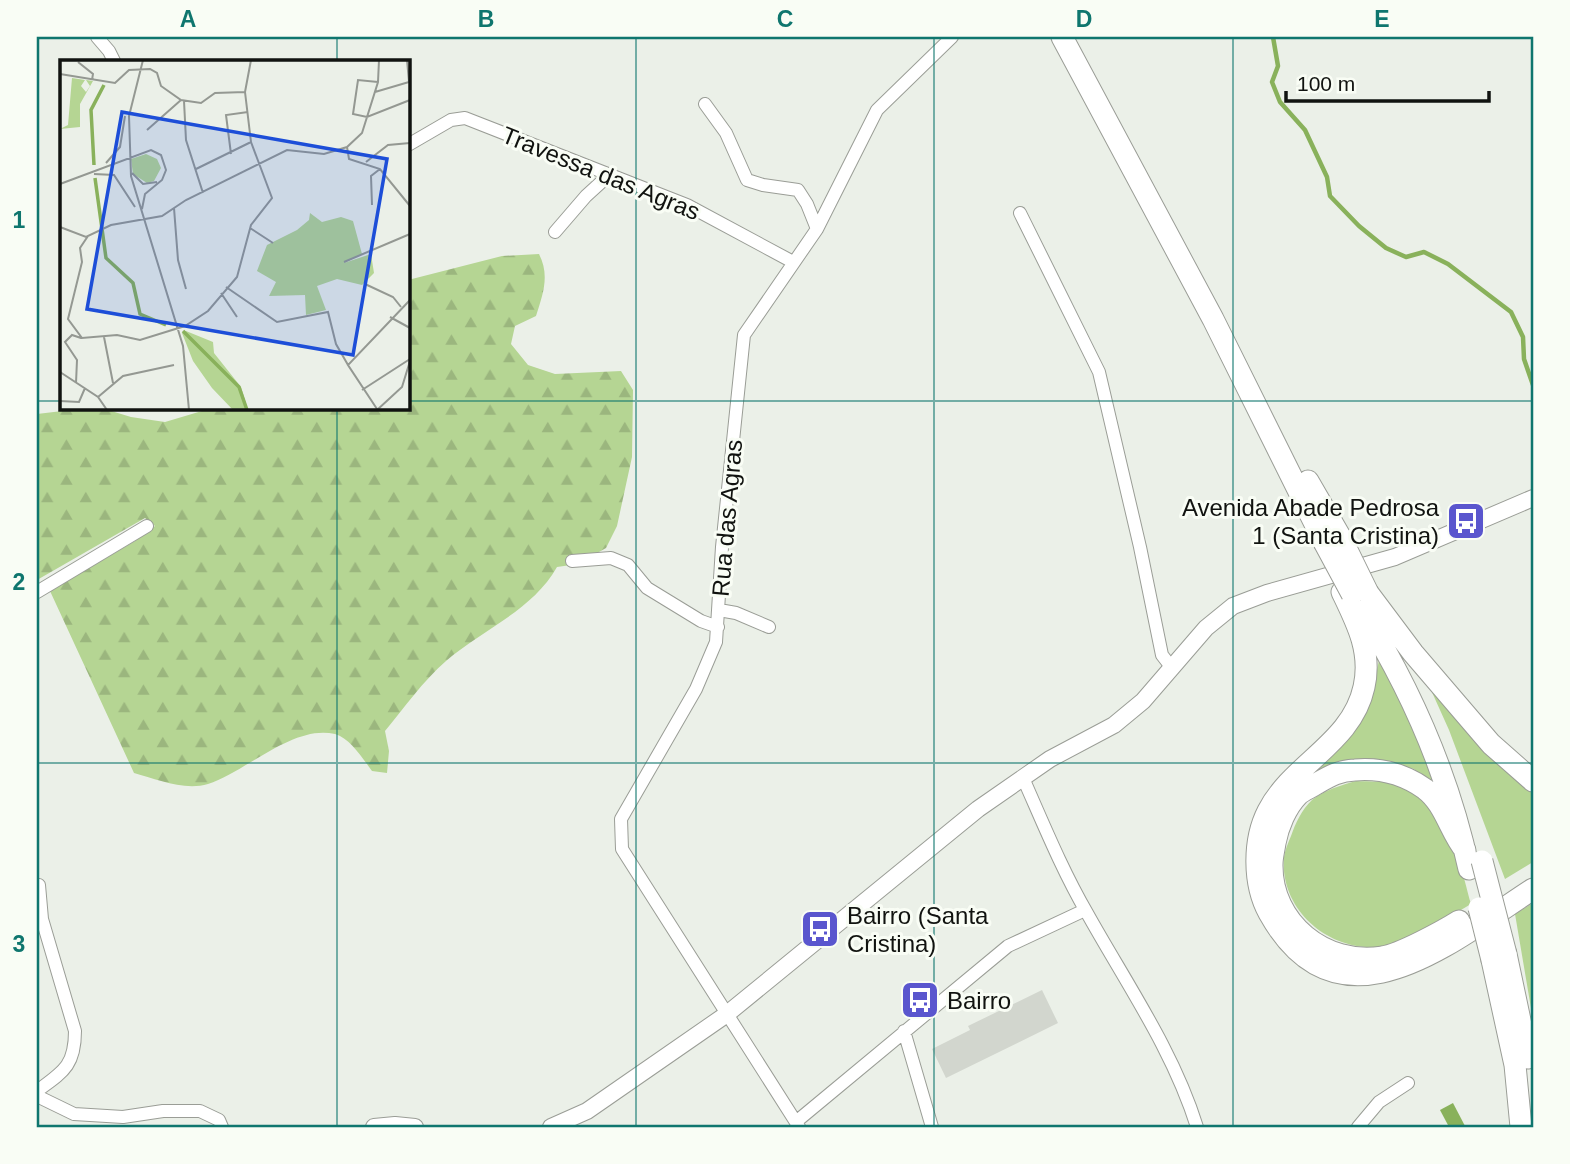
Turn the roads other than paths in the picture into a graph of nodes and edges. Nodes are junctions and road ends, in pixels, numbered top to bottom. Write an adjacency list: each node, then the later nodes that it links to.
1 (97, 37): 4 (street)
2 (952, 37): 9 (street, Rua das Agras)
3 (1062, 37): 16 (main road, bridge)
4 (114, 60)
5 (705, 104): 9 (street)
6 (410, 144): 7 (street, Travessa das Agras)
7 (609, 175): 10 (street); 11 (street, Travessa das Agras)
8 (1020, 213): 20 (street)
9 (817, 229): 11 (street, Rua das Agras)
10 (555, 232)
11 (793, 262): 17 (street, Rua das Agras)
12 (1533, 498): 20 (street)
13 (147, 526): 15 (street)
14 (572, 561): 18 (street)
15 (37, 592)
16 (1354, 593): 22 (main road); 23 (main road); 26 (main road)
17 (719, 610): 18 (street, Rua das Agras); 19 (street)
18 (718, 627): 29 (street, Rua das Agras)
19 (769, 627)
20 (1172, 668): 21 (street)
21 (1023, 778): 27 (street); 29 (street)
22 (1533, 781)
23 (1472, 860): 24 (main road); 28 (main road, bridge)
24 (1533, 874)
25 (39, 884): 32 (street)
26 (1533, 889)
27 (1085, 910): 30 (street); 42 (street)
28 (1499, 957): 33 (main road); 44 (main road)
29 (727, 1014): 35 (street, Rua das Agras); 40 (street)
30 (904, 1031): 35 (street); 41 (street)
31 (1408, 1083): 43 (street)
32 (37, 1093): 34 (street)
33 (1533, 1115)
34 (123, 1116): 36 (street); 37 (street)
35 (798, 1124)
36 (114, 1127)
37 (222, 1127)
38 (374, 1127): 39 (street)
39 (415, 1127)
40 (551, 1127)
41 (932, 1127)
42 (1196, 1127)
43 (1357, 1127)
44 (1521, 1127)

